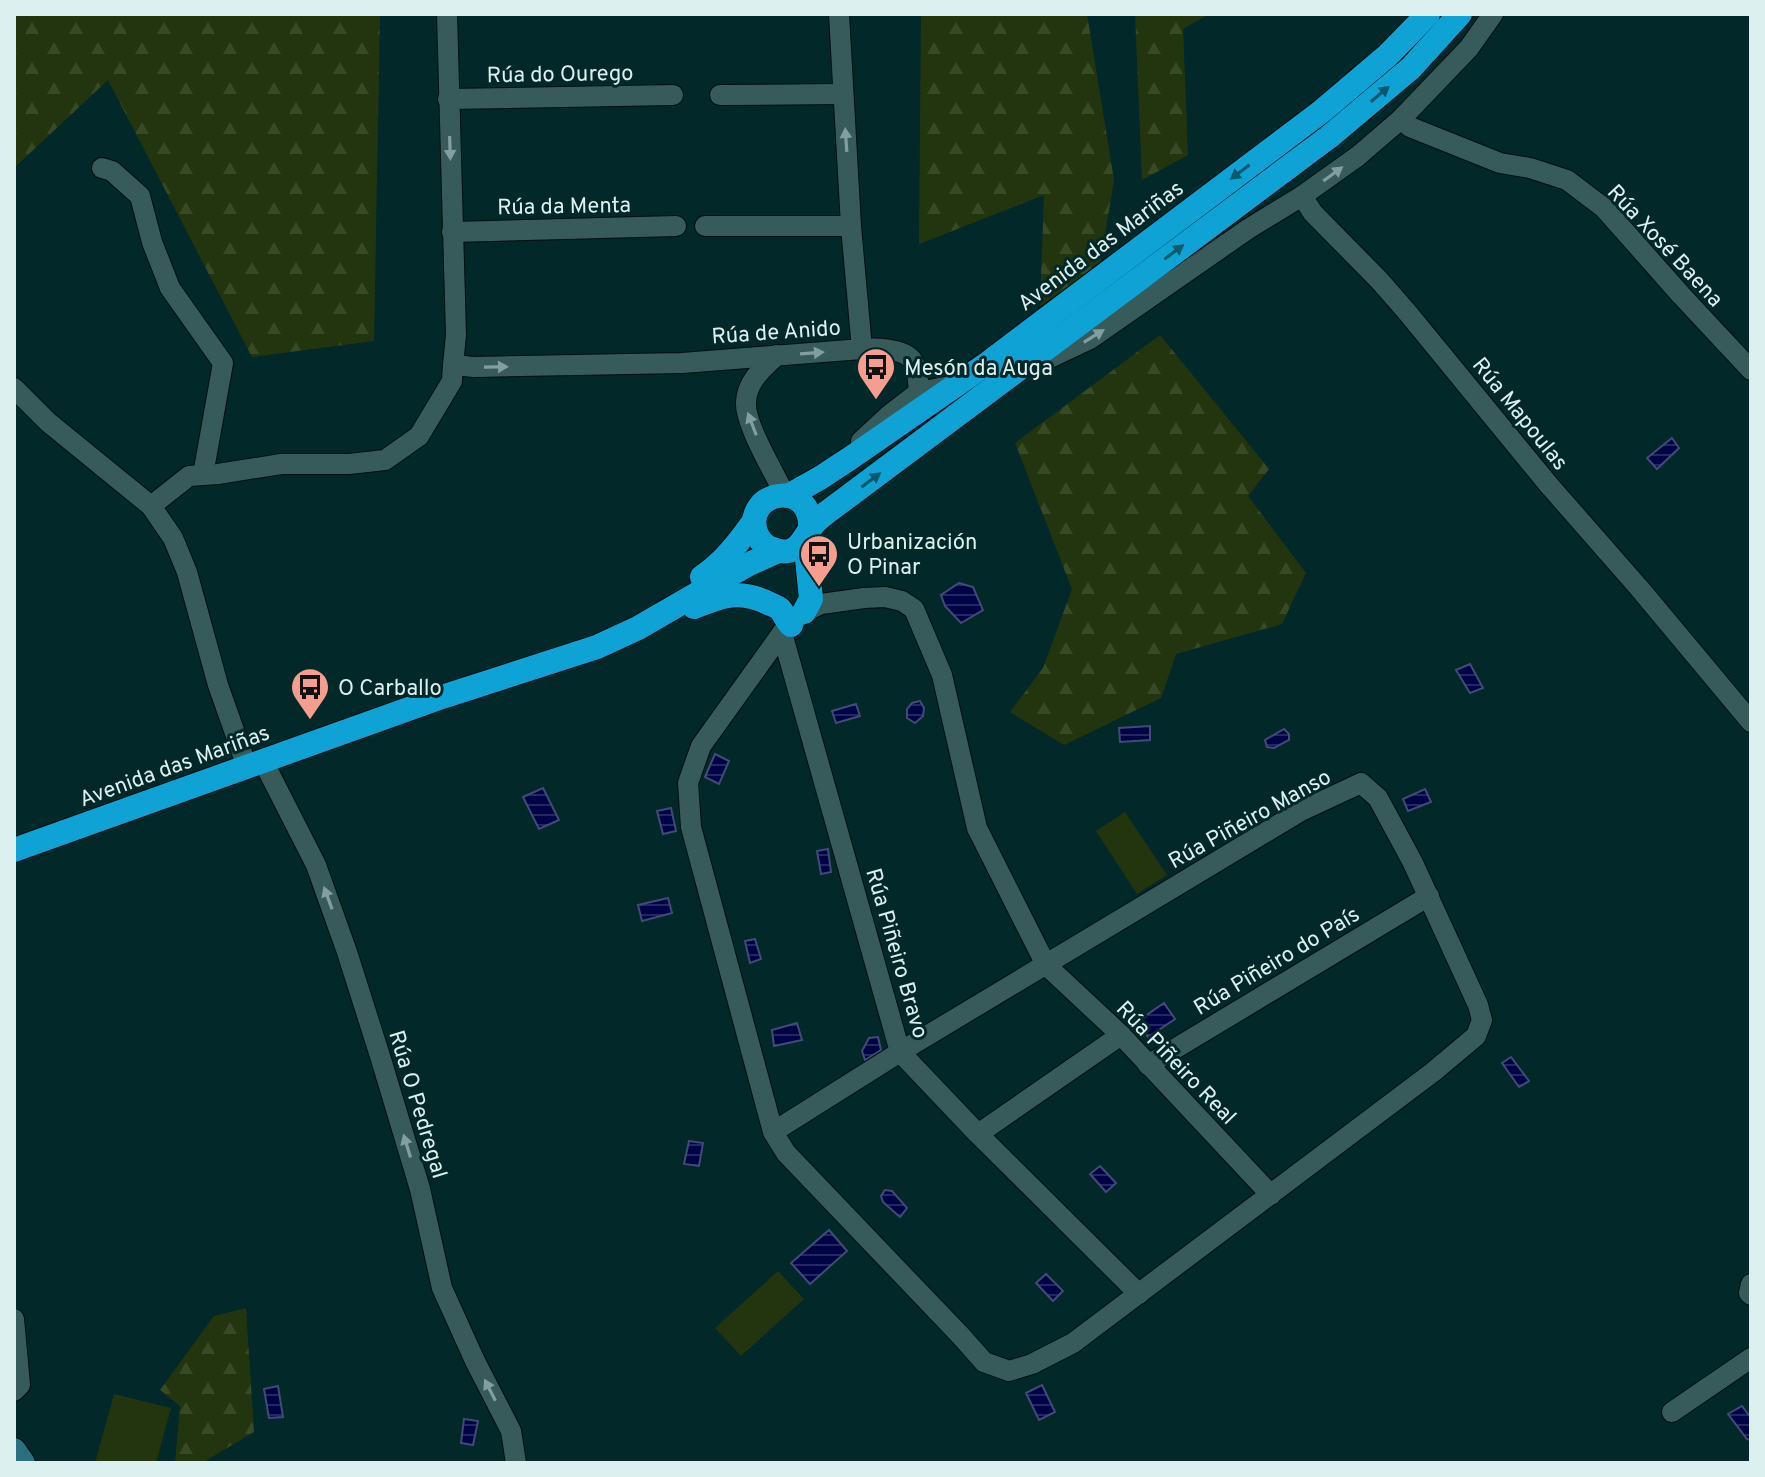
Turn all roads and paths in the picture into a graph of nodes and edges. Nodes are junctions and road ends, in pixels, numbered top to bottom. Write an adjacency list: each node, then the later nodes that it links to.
1 (447, 14): 9 (street)
2 (839, 14): 6 (street, Rúa de Anido)
3 (1428, 14): 22 (highway, Avenida das Mariñas, one-way to 22)
4 (1460, 14): 21 (highway, one-way to 4)
5 (1493, 14): 10 (street)
6 (843, 94): 8 (street); 15 (street, Rúa de Anido, one-way to 6)
7 (673, 95): 9 (street, Rúa do Ourego)
8 (720, 95)
9 (448, 99): 16 (street, one-way to 16)
10 (1401, 119): 12 (street, one-way to 10); 20 (street, Rúa Xosé Baena)
11 (102, 168): 26 (street)
12 (1302, 196): 21 (street, one-way to 12); 35 (street, Rúa Mapoulas)
13 (676, 226): 16 (street, Rúa da Menta)
14 (705, 226): 15 (street)
15 (851, 226): 17 (street, Rúa de Anido)
16 (452, 232): 19 (street)
17 (862, 349): 18 (street, Rúa de Anido, one-way to 17); 24 (street)
18 (777, 355): 19 (street, Rúa de Anido, one-way to 18); 27 (street, one-way to 18)
19 (453, 365): 26 (street)
20 (1751, 370)
21 (999, 382): 30 (highway, one-way to 21)
22 (959, 384): 24 (street); 25 (highway, Avenida das Mariñas)
23 (14, 388): 28 (street, Rúa O Pedregal)
24 (919, 392): 25 (street)
25 (849, 459): 27 (highway, Avenida das Mariñas)
26 (203, 475): 28 (street)
27 (787, 495): 29 (highway); 30 (highway)
28 (151, 506): 36 (street, Rúa O Pedregal)
29 (754, 521): 31 (highway); 34 (highway, Avenida das Mariñas)
30 (808, 534): 31 (highway); 32 (highway)
31 (779, 551): 32 (highway); 33 (highway, Avenida das Mariñas)
32 (789, 620): 33 (highway); 39 (street); 41 (street, Rúa Piñeiro Bravo); 43 (street, Rúa Piñeiro Manso)
33 (638, 628): 34 (highway, Avenida das Mariñas)
34 (442, 697): 36 (highway, Avenida das Mariñas)
35 (1751, 722)
36 (255, 764): 37 (highway, Avenida das Mariñas); 55 (street, Rúa O Pedregal, one-way to 36)
37 (14, 850)
38 (1429, 896): 39 (street, Rúa Piñeiro Manso); 42 (street, Rúa Piñeiro do País); 45 (street, Rúa Piñeiro Manso)
39 (1046, 965): 40 (street, Rúa Piñeiro Real); 41 (street)
40 (1121, 1035): 42 (street, Rúa Piñeiro Real); 44 (street)
41 (900, 1052): 43 (street); 44 (street, Rúa Piñeiro Bravo)
42 (1148, 1065): 45 (street, Rúa Piñeiro Real)
43 (773, 1132): 47 (street, Rúa Piñeiro Manso)
44 (978, 1134): 47 (street, Rúa Piñeiro Bravo)
45 (1271, 1195): 47 (street, Rúa Piñeiro Manso)
46 (1751, 1284): 48 (street)
47 (1139, 1294)
48 (1751, 1295)
49 (14, 1319): 51 (street)
50 (1751, 1358): 52 (street)
51 (14, 1391)
52 (1672, 1412)
53 (14, 1450): 54 (street)
54 (23, 1463)
55 (516, 1463)

